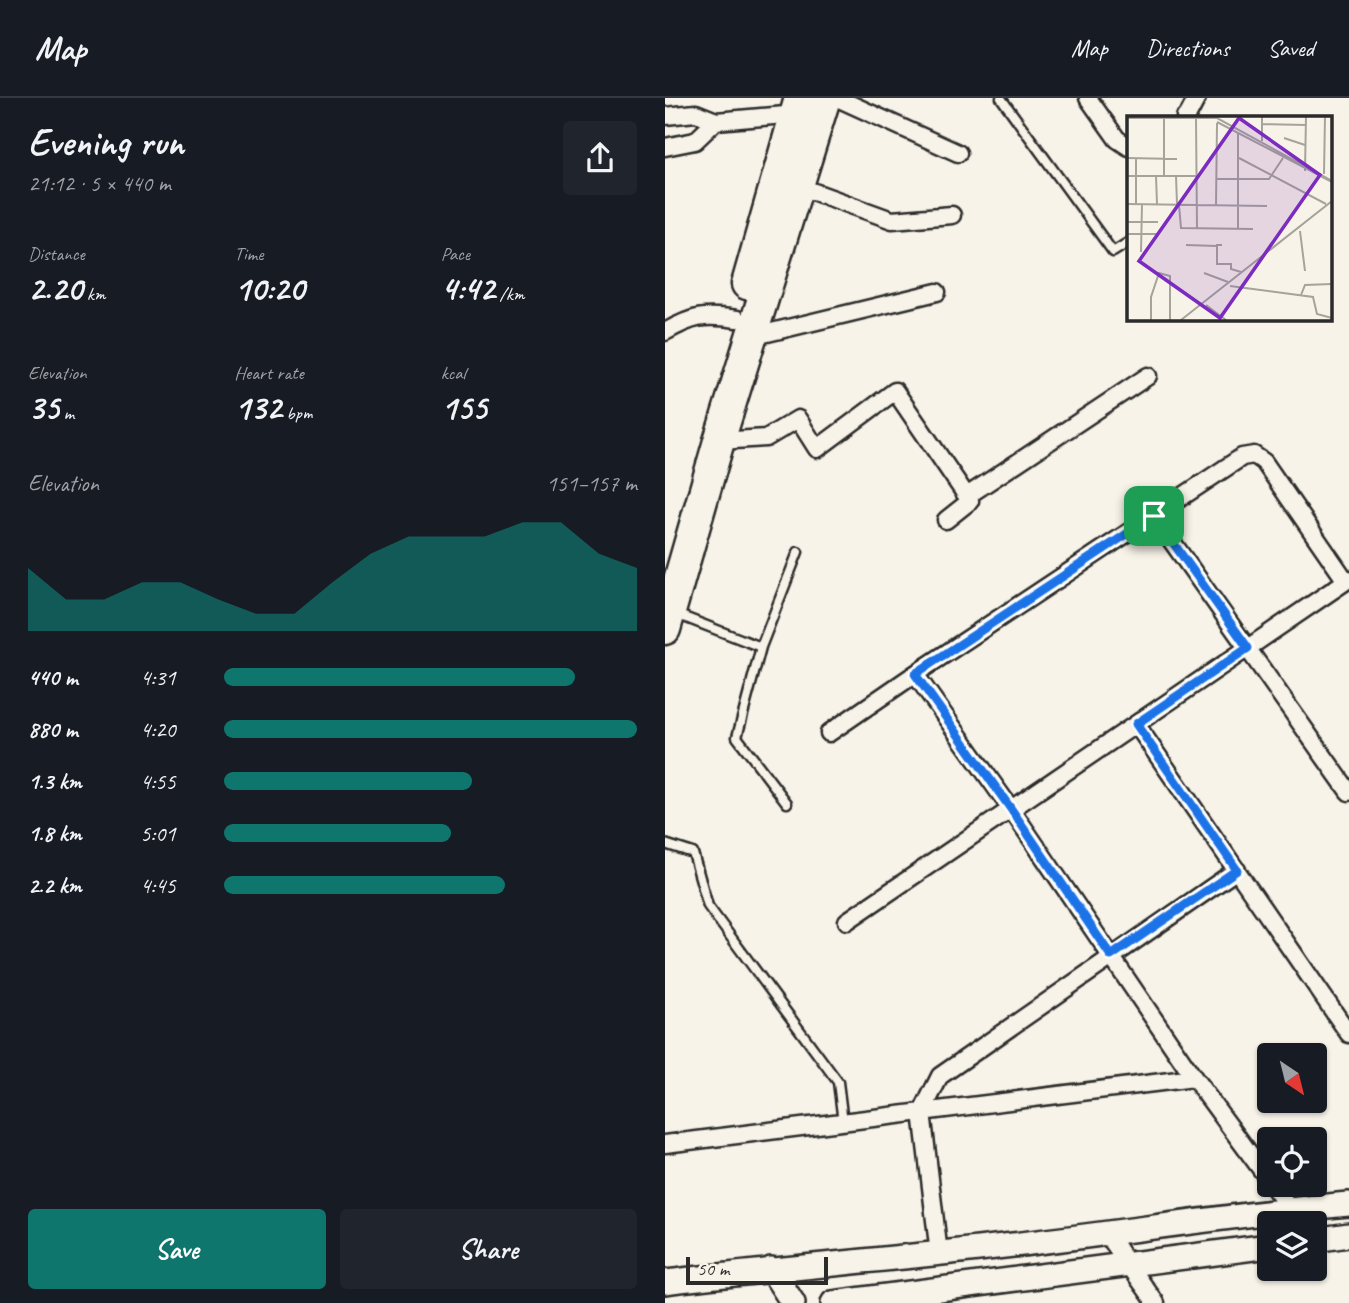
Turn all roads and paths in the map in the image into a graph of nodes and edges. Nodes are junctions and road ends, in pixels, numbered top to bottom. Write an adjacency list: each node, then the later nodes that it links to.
1 (825, 98): 13 (highway)
2 (837, 98): 12 (street)
3 (1001, 98): 15 (lane)
4 (1088, 98): 10 (street)
5 (1197, 98): 8 (street)
6 (798, 106): 9 (street); 17 (highway)
7 (665, 116): 9 (street)
8 (1186, 116)
9 (716, 121): 11 (street)
10 (1127, 146)
11 (665, 147)
12 (958, 153)
13 (798, 186): 14 (street); 17 (highway)
14 (952, 215)
15 (1127, 243)
16 (937, 292): 17 (street)
17 (744, 328): 18 (street); 20 (highway)
18 (665, 332)
19 (1148, 376): 21 (street)
20 (711, 446): 21 (street); 25 (highway); 27 (highway)
21 (967, 496): 23 (street)
22 (1154, 516): 26 (street); 29 (street); 30 (street)
23 (946, 520)
24 (798, 552): 28 (lane)
25 (665, 559)
26 (1348, 580): 29 (street)
27 (667, 620): 28 (lane)
28 (761, 647): 34 (lane)
29 (1248, 648): 31 (street); 33 (street)
30 (915, 674): 32 (street); 35 (street)
31 (1136, 724): 35 (street); 37 (street)
32 (829, 733)
33 (1349, 792)
34 (787, 803)
35 (1011, 809): 38 (street); 39 (street)
36 (665, 844): 43 (lane)
37 (1237, 870): 39 (street); 40 (street)
38 (847, 921)
39 (1111, 956): 41 (street); 42 (street)
40 (1349, 1034)
41 (1194, 1079): 42 (street); 45 (street)
42 (922, 1112): 43 (street); 55 (street)
43 (843, 1122): 44 (street)
44 (665, 1144)
45 (1257, 1164)
46 (1282, 1197): 48 (street)
47 (1349, 1204): 49 (street)
48 (1294, 1211)
49 (1319, 1211)
50 (1257, 1220): 51 (street)
51 (1107, 1234): 55 (street); 56 (street)
52 (1349, 1235): 53 (street)
53 (1327, 1236)
54 (1257, 1248): 56 (street)
55 (939, 1254): 57 (street)
56 (1129, 1264): 60 (street); 61 (street)
57 (771, 1269): 58 (street); 59 (street)
58 (665, 1282)
59 (793, 1303)
60 (833, 1303)
61 (1156, 1303)

